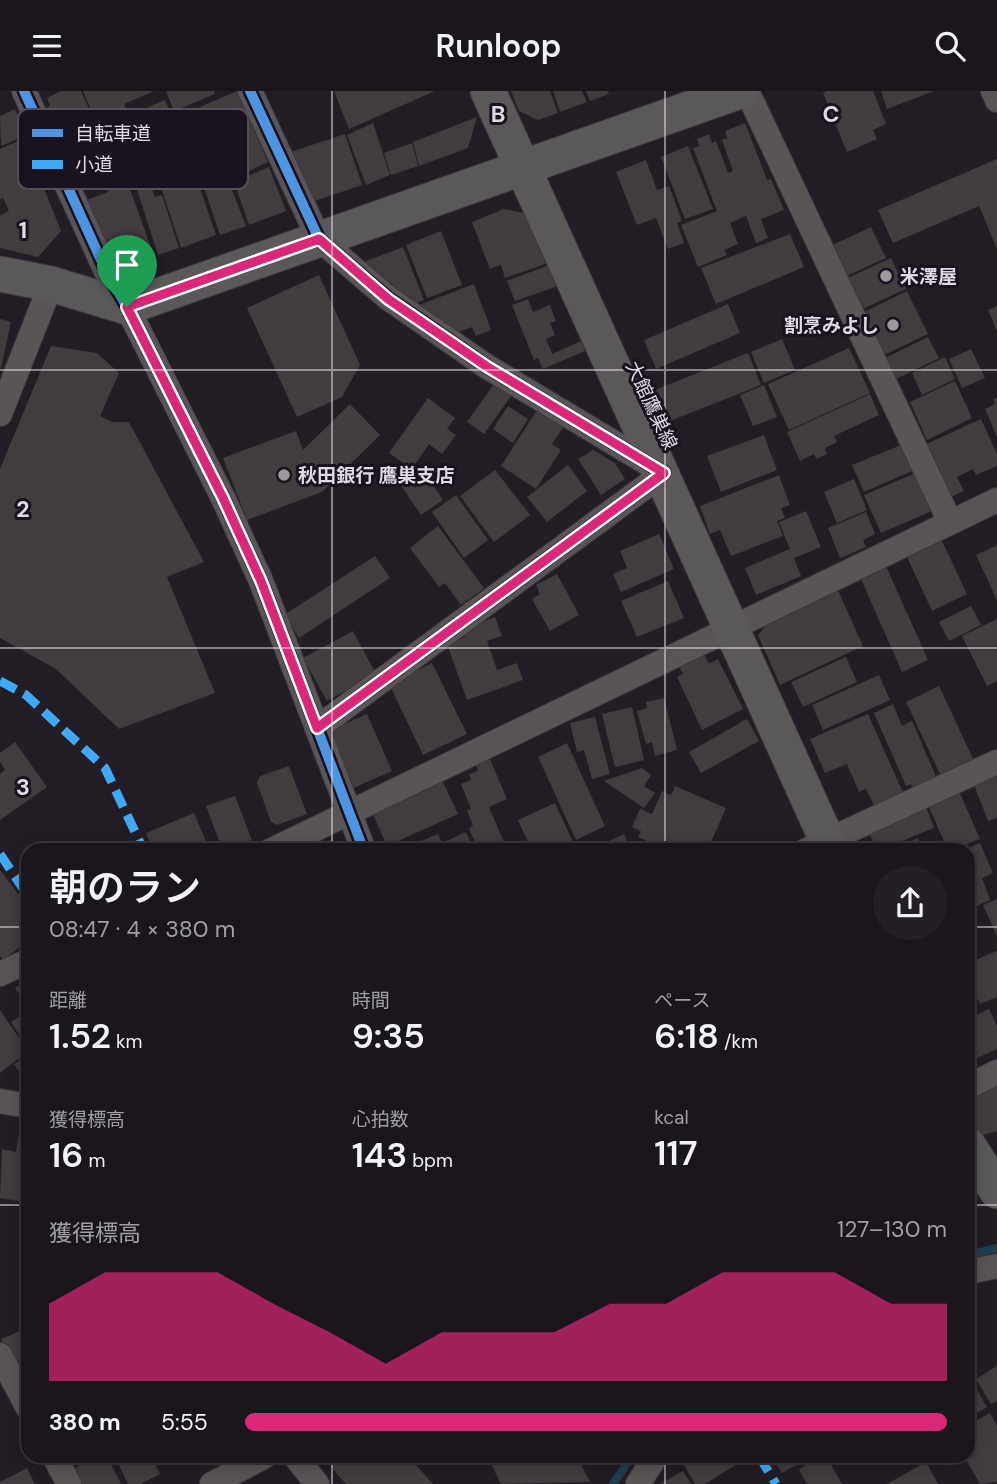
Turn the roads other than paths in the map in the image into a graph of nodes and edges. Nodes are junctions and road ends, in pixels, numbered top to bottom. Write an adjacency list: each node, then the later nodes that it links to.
1 (24, 91): 8 (street)
2 (250, 91): 11 (street)
3 (488, 91): 9 (main road, 大館鷹巣線)
4 (740, 91): 9 (main road)
5 (747, 91): 18 (street)
6 (993, 91): 7 (street)
7 (997, 100)
8 (32, 109)
9 (523, 169): 11 (main road); 16 (main road, 大館鷹巣線)
10 (69, 189): 14 (street)
11 (319, 239): 14 (main road); 16 (street)
12 (0, 274): 13 (main road)
13 (51, 284): 14 (main road); 15 (street)
14 (127, 307): 20 (street)
15 (0, 414)
16 (664, 473): 19 (main road, 大館鷹巣線); 20 (street)
17 (997, 500): 18 (street)
18 (950, 522): 19 (street)
19 (732, 631): 22 (street); 25 (main road, 大館鷹巣線)
20 (317, 728): 22 (street)
21 (997, 762): 26 (street)
22 (351, 814): 23 (street); 24 (street)
23 (288, 843)
24 (361, 843)
25 (820, 843)
26 (830, 843)
27 (21, 964): 28 (street)
28 (0, 974)
29 (997, 1072): 30 (street)
30 (975, 1083)
31 (0, 1101): 32 (street)
32 (21, 1105)
33 (976, 1149): 34 (main road)
34 (997, 1191)
35 (997, 1266): 36 (street)
36 (975, 1271)
37 (0, 1355): 38 (street)
38 (21, 1395)
39 (58, 1463): 43 (street)
40 (252, 1463): 44 (street)
41 (300, 1463): 45 (street)
42 (652, 1463): 46 (street)
43 (69, 1484)
44 (212, 1484)
45 (317, 1484)
46 (638, 1484)

